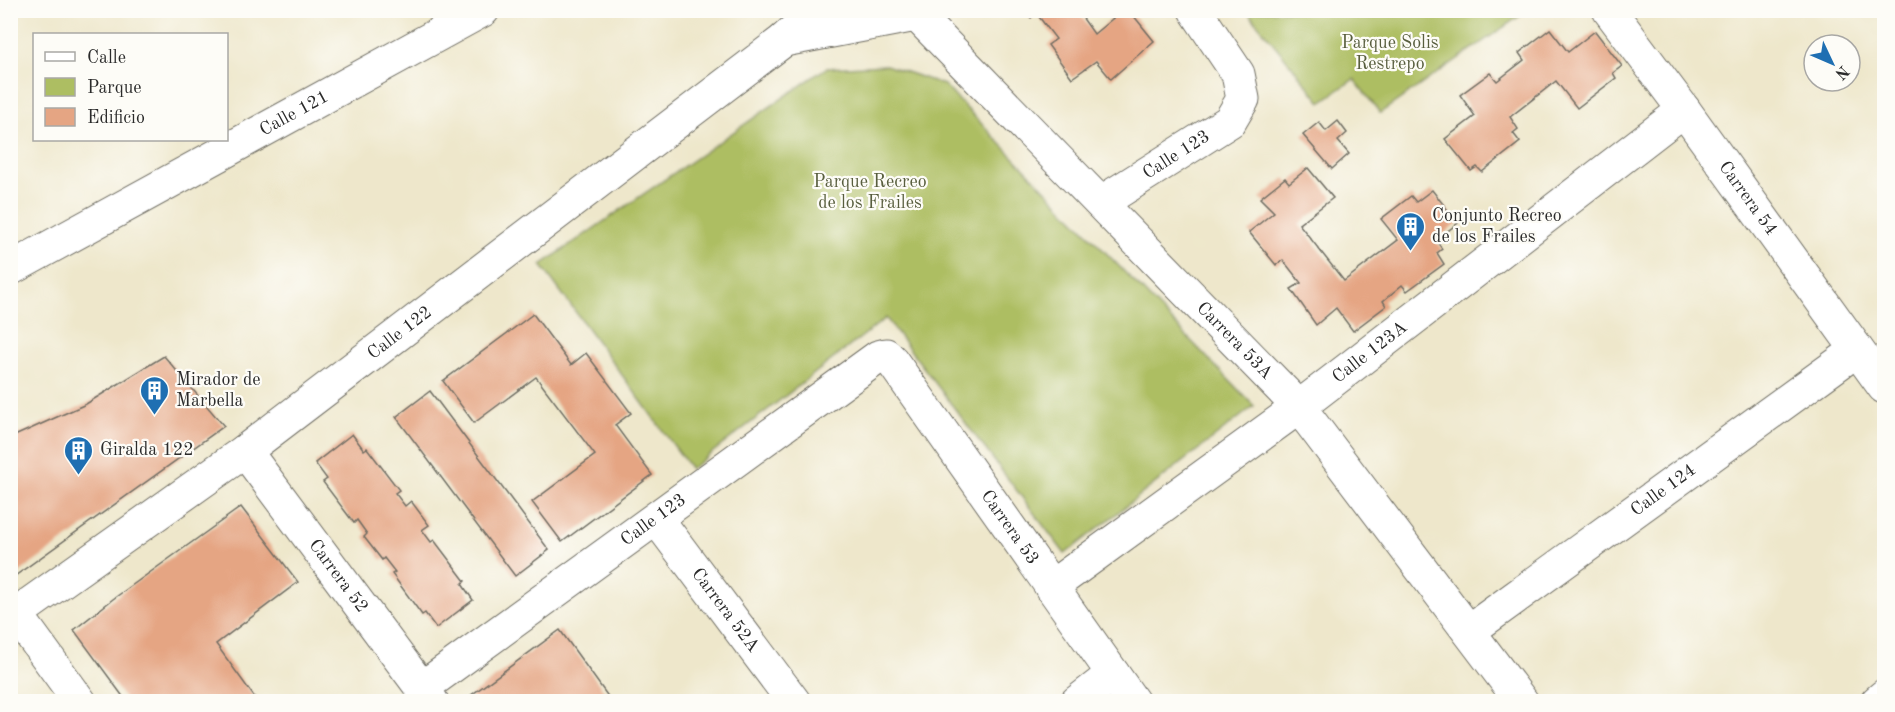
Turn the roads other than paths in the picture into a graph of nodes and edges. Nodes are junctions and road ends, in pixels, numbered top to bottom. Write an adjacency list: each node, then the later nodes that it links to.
1 (483, 10): 9 (street, Calle 121)
2 (816, 10): 6 (street, Calle 122)
3 (1195, 10): 8 (street, Calle 123)
4 (1609, 10): 7 (street, Carrera 54)
5 (914, 13): 6 (street, Calle 122); 8 (street, Carrera 53A)
6 (784, 40): 14 (street, Calle 122)
7 (1684, 110): 10 (street, Carrera 54); 13 (street, Calle 123A)
8 (1102, 202): 13 (street, Carrera 53A)
9 (10, 269)
10 (1857, 350): 12 (street, Carrera 54); 18 (street, Calle 124)
11 (886, 355): 15 (street, Calle 123); 16 (street, Carrera 53)
12 (1884, 387)
13 (1299, 407): 16 (street, Calle 123A); 18 (street, Carrera 53A)
14 (245, 451): 17 (street, Calle 122); 20 (street, Carrera 52)
15 (657, 519): 20 (street, Calle 123); 23 (street, Carrera 52A)
16 (1051, 588): 19 (street, Carrera 53)
17 (13, 616): 22 (street)
18 (1469, 632): 26 (street, Carrera 53A)
19 (1113, 674): 24 (street); 25 (street, Carrera 53)
20 (428, 695)
21 (1884, 696): 27 (street)
22 (80, 702)
23 (794, 702)
24 (1077, 702)
25 (1133, 702)
26 (1522, 702)
27 (1877, 702)

